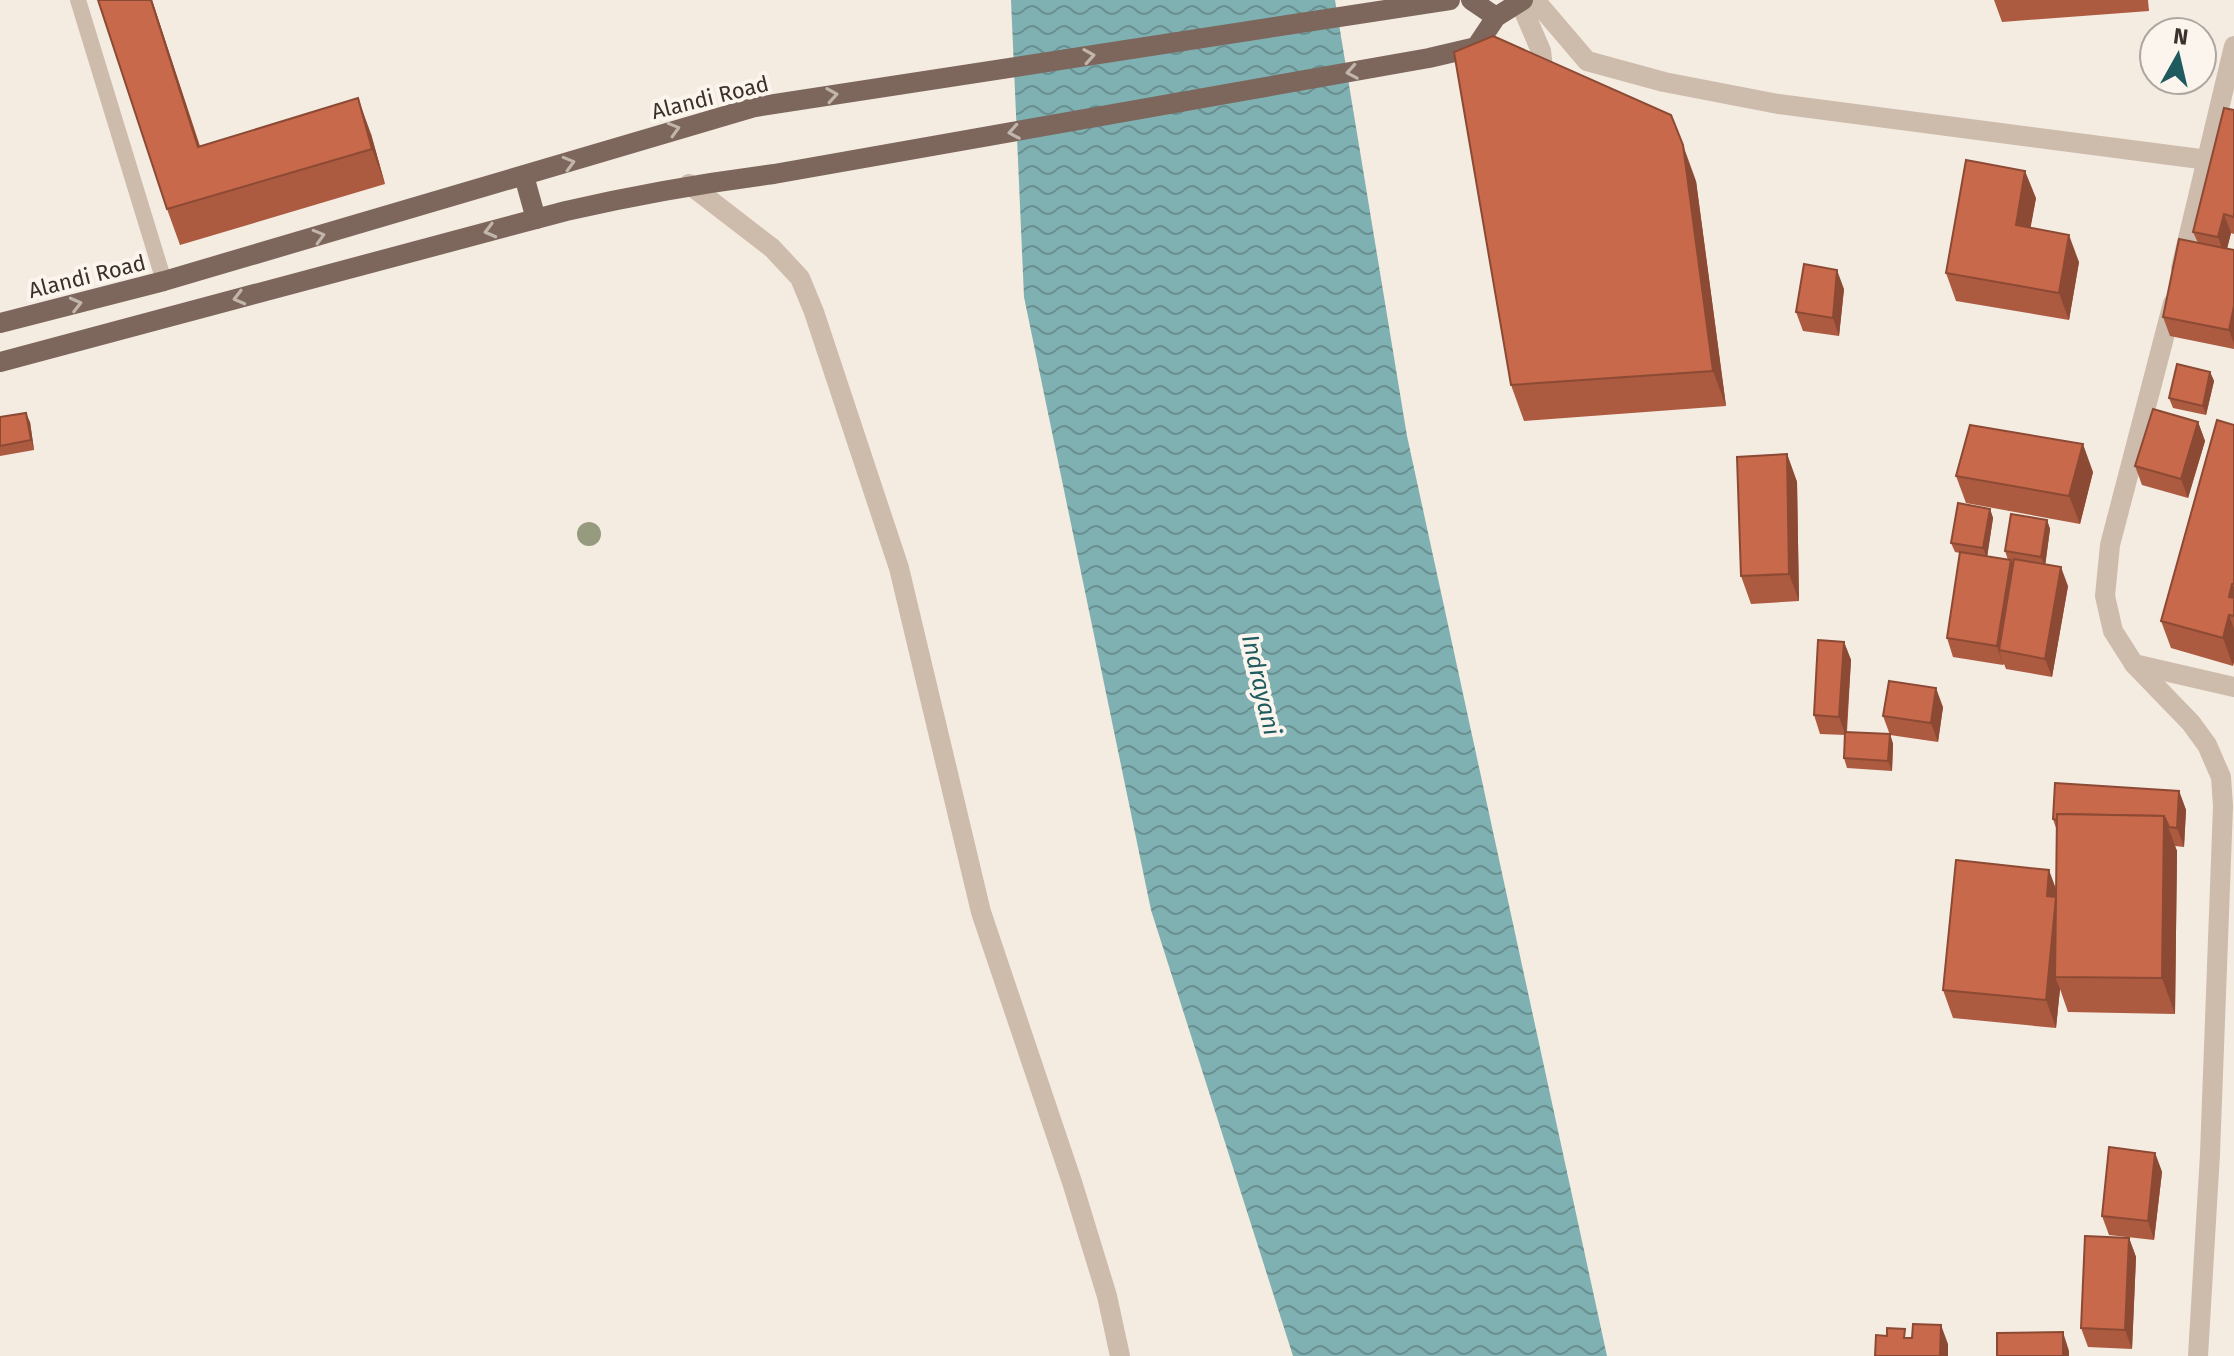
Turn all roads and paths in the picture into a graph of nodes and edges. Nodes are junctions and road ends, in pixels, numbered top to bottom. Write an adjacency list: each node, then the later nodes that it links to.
1 (78, 0): 12 (lane)
2 (1471, 0): 5 (main road)
3 (1442, 1): 9 (main road, Alandi Road, one-way to 3)
4 (1526, 1): 5 (main road); 7 (street); 8 (street)
5 (1496, 17): 10 (main road, one-way to 10)
6 (2234, 46): 8 (street)
7 (1549, 112)
8 (2208, 160): 15 (street)
9 (524, 176): 11 (main road); 12 (main road, Alandi Road, one-way to 9)
10 (689, 184): 11 (main road); 17 (street)
11 (536, 219): 14 (main road, one-way to 14)
12 (164, 281): 13 (main road, Alandi Road, one-way to 12)
13 (0, 323)
14 (0, 362)
15 (2134, 664): 16 (street); 18 (street)
16 (2234, 687)
17 (1120, 1356)
18 (2198, 1356)

